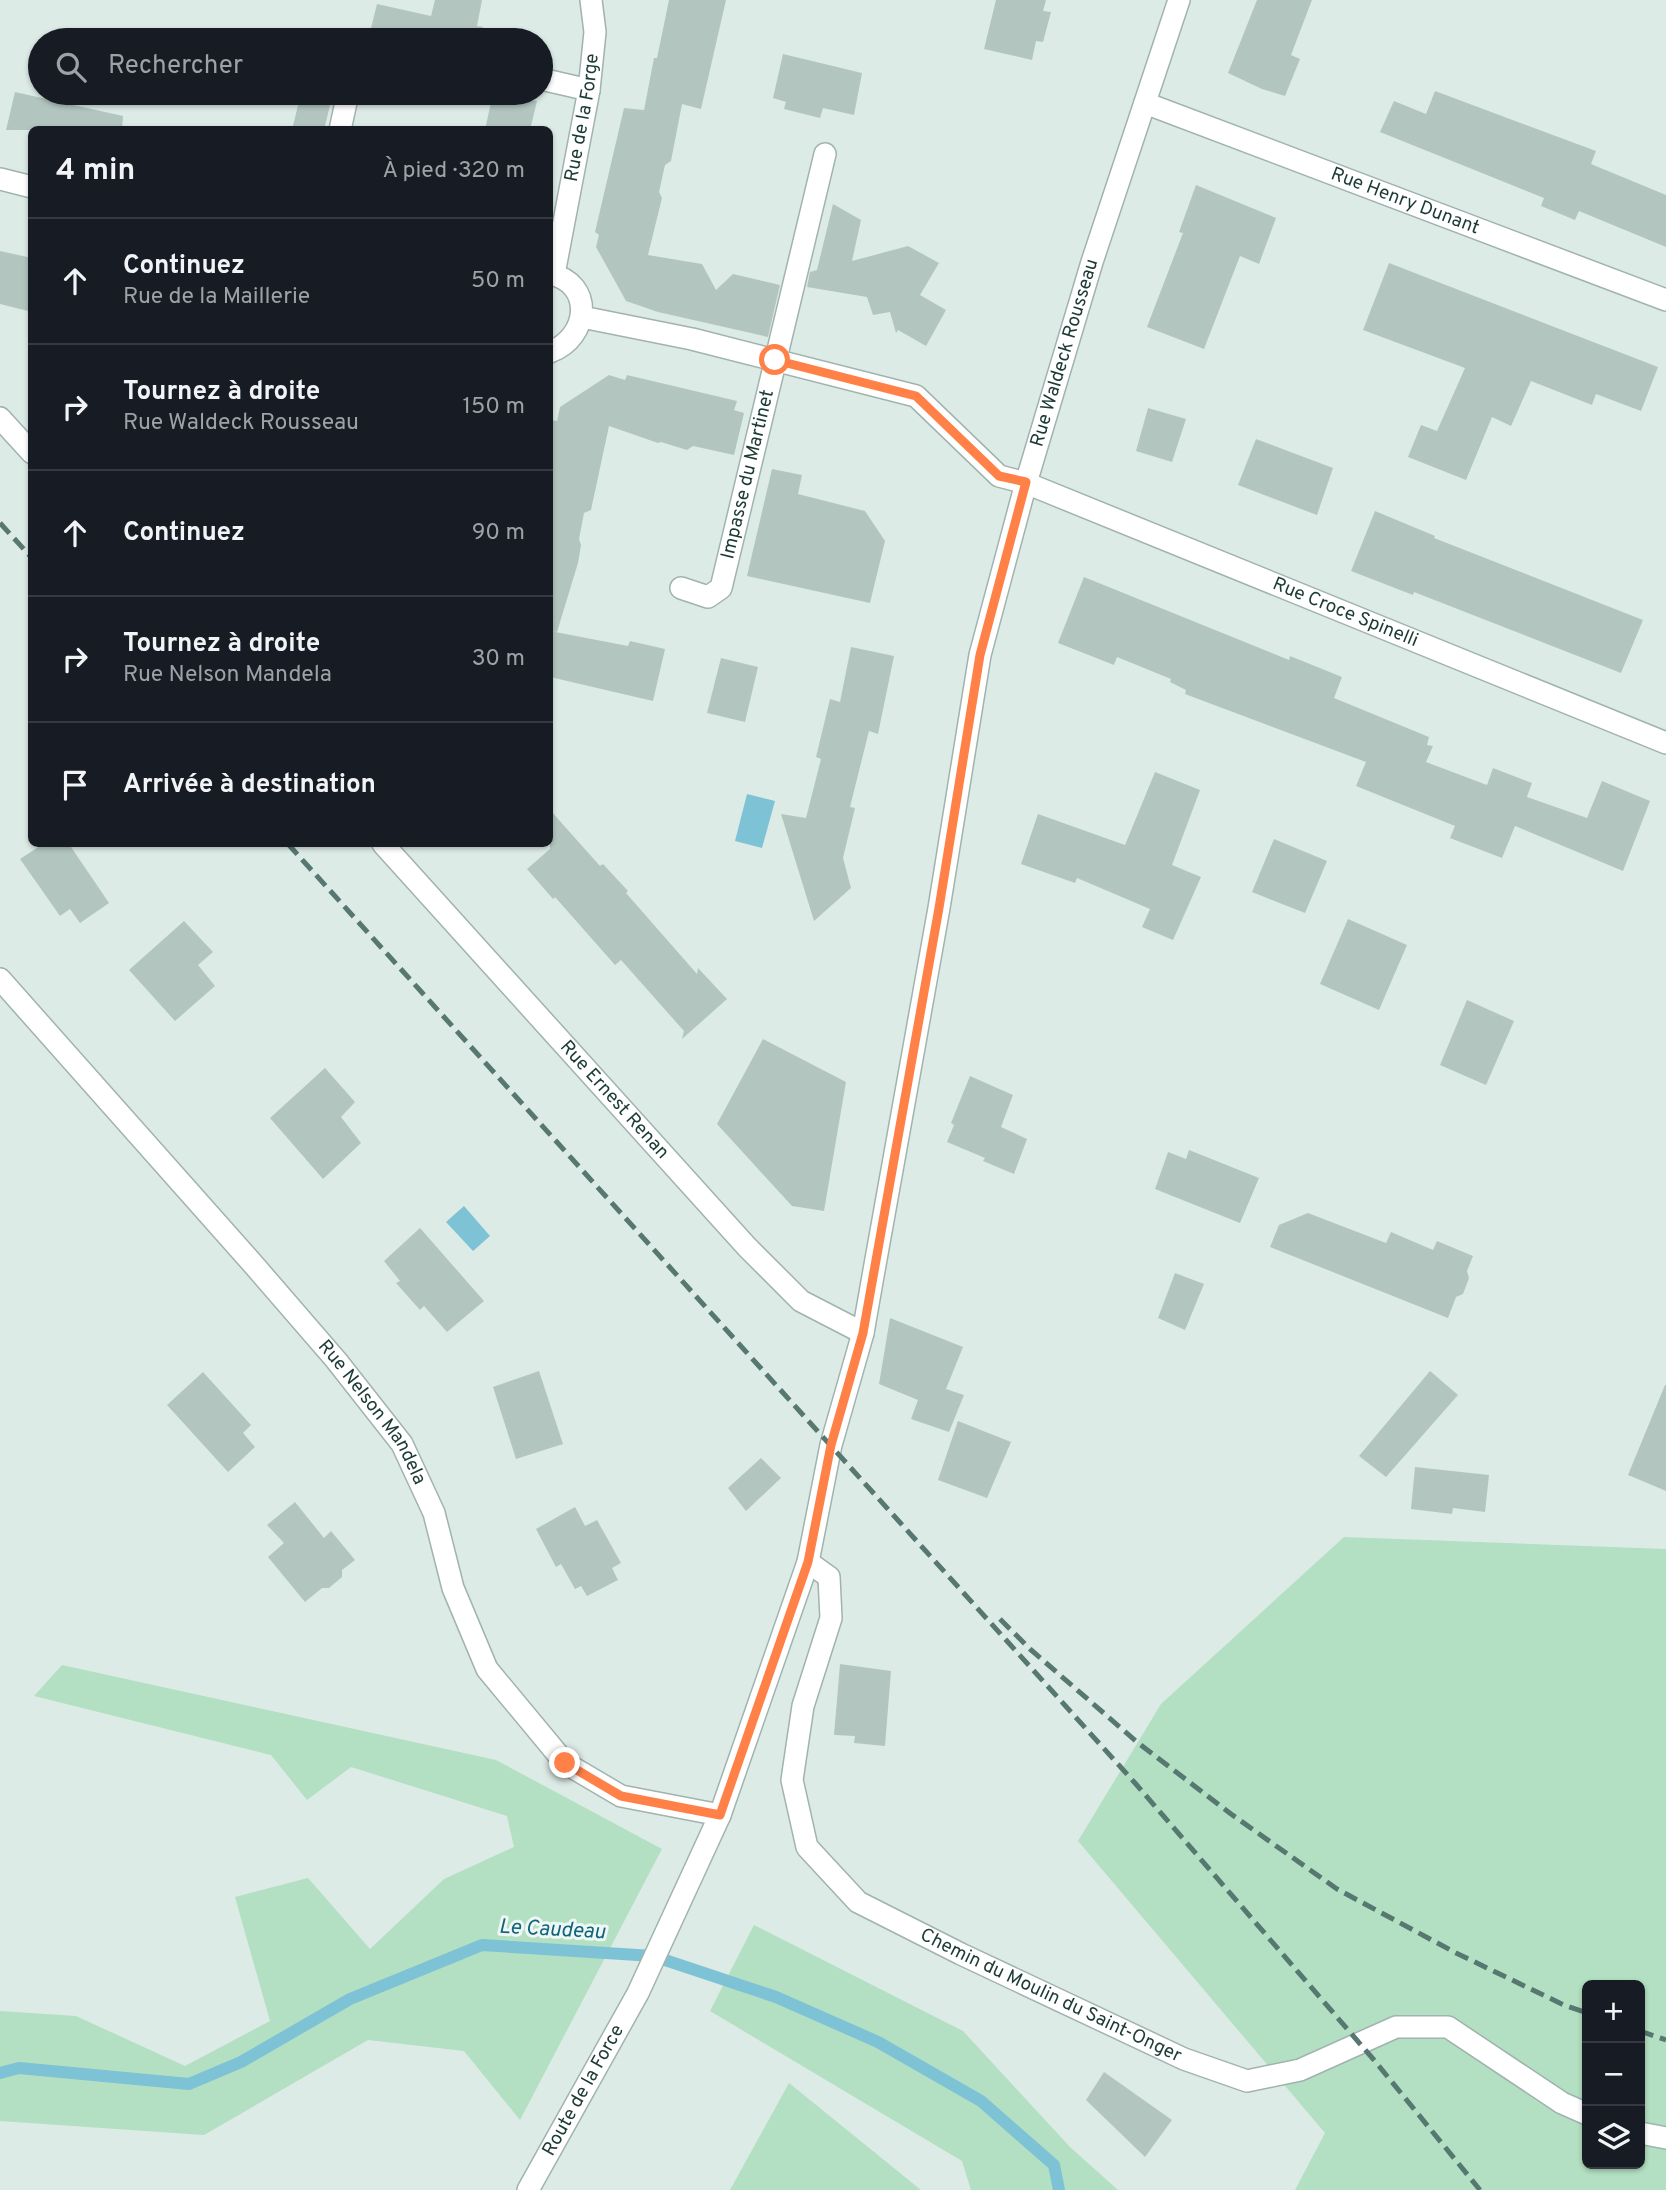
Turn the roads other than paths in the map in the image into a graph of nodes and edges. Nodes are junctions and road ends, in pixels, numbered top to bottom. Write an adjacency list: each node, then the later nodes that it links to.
1 (592, 0): 4 (street, Rue de la Forge)
2 (1179, 0): 5 (street, Rue Waldeck Rousseau)
3 (553, 82): 4 (street)
4 (589, 90): 11 (street, Rue de la Forge)
5 (1145, 103): 13 (street, Rue Henry Dunant); 19 (street, Rue Waldeck Rousseau)
6 (345, 105): 7 (street)
7 (341, 126)
8 (825, 154): 16 (street, Impasse du Martinet)
9 (0, 180): 10 (street)
10 (28, 186)
11 (553, 269)
12 (553, 274): 14 (street)
13 (1666, 300)
14 (582, 317): 15 (street); 16 (street, Rue Croce Spinelli)
15 (553, 351)
16 (775, 360): 19 (street, Rue Croce Spinelli); 20 (street, Impasse du Martinet)
17 (0, 418): 18 (street)
18 (28, 449)
19 (1026, 482): 21 (street, Rue Croce Spinelli); 24 (street, Rue Waldeck Rousseau)
20 (681, 589)
21 (1666, 743)
22 (386, 847): 24 (street, Rue Ernest Renan)
23 (0, 980): 26 (street, Rue Nelson Mandela)
24 (863, 1333): 25 (street, Rue Waldeck Rousseau)
25 (808, 1562): 26 (street, Route de la Force); 27 (street, Chemin du Moulin du Saint-Onger)
26 (720, 1815): 30 (street, Route de la Force)
27 (1582, 2112)
28 (1645, 2134): 29 (street)
29 (1666, 2137)
30 (528, 2190)

